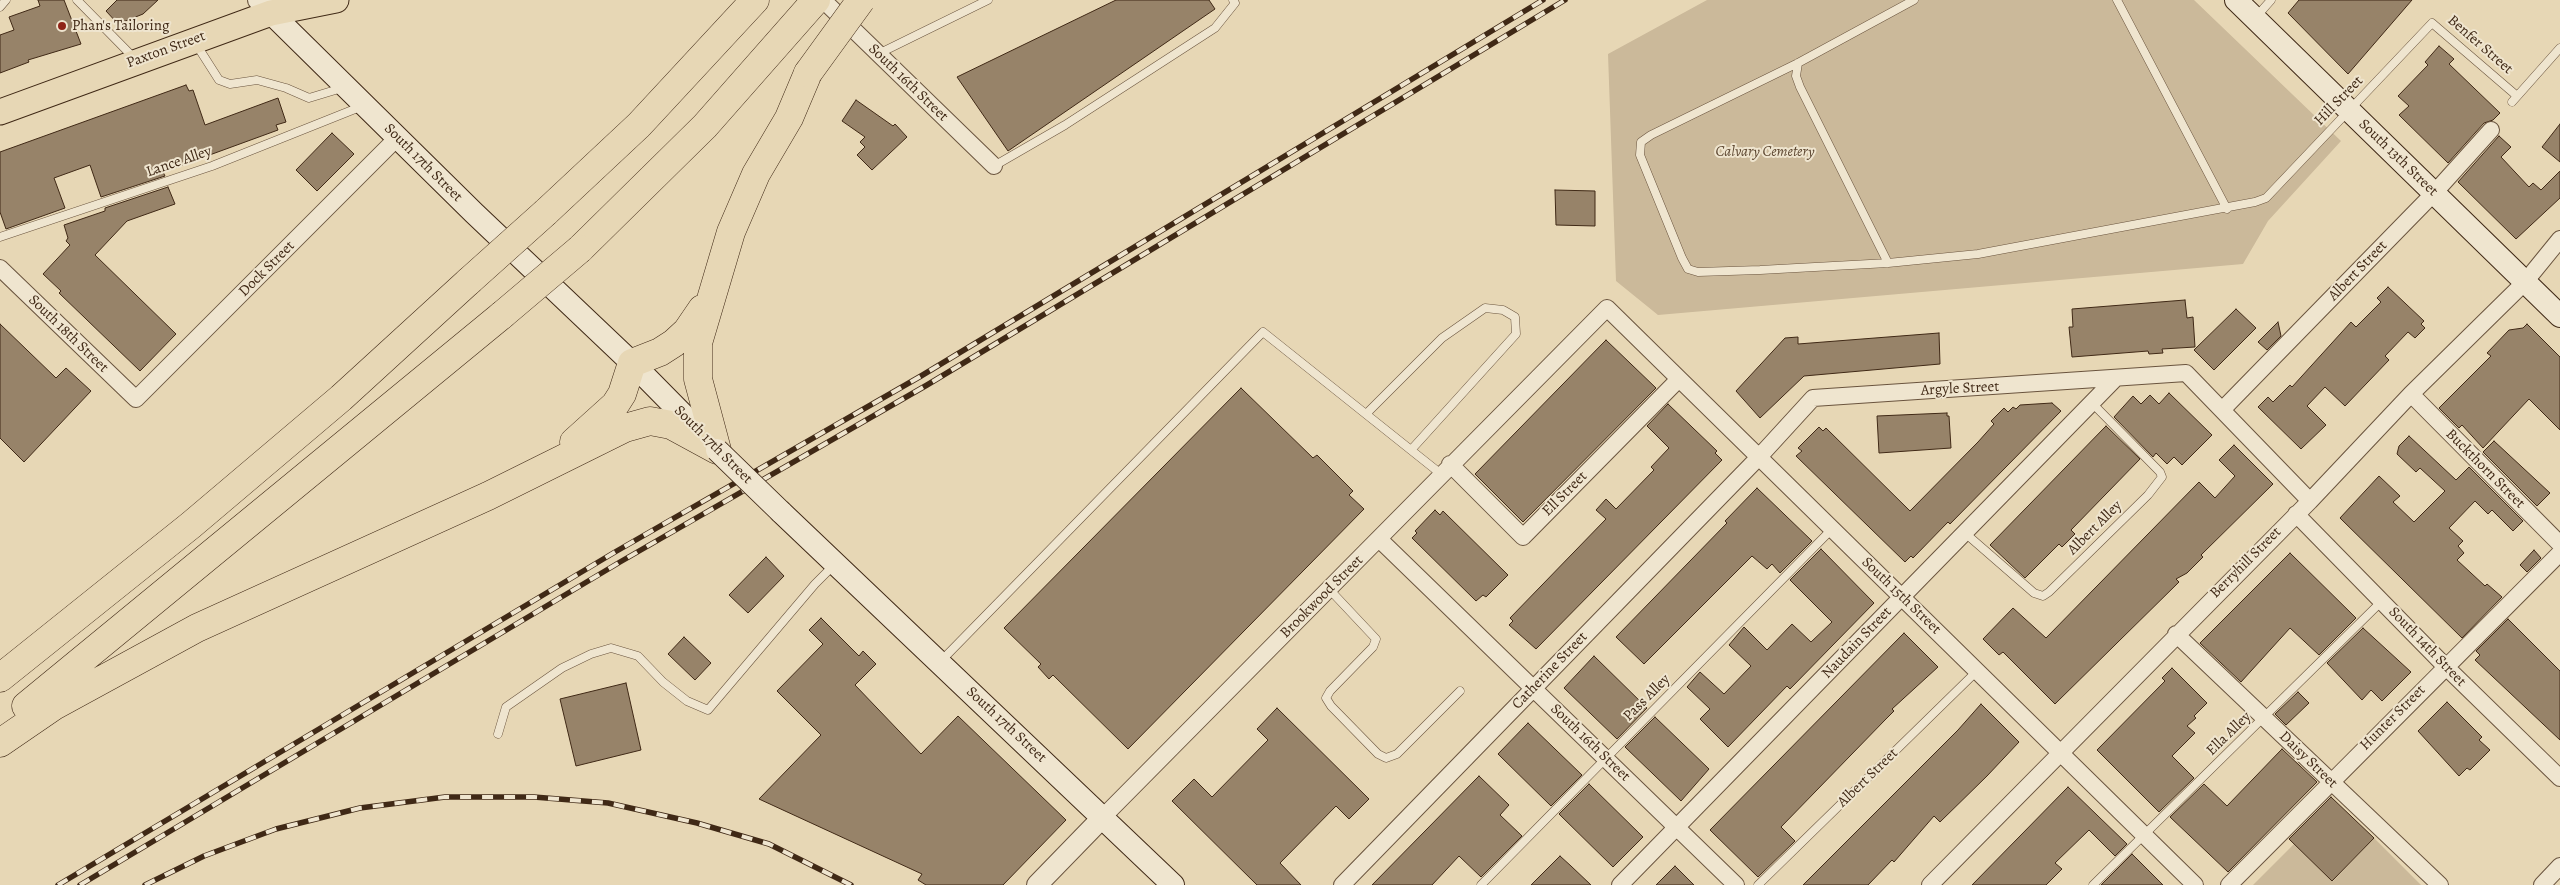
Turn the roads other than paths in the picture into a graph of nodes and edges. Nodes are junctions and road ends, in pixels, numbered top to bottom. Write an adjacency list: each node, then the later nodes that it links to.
1 (6, 0): 14 (lane)
2 (76, 0): 17 (lane)
3 (91, 0): 17 (lane)
4 (336, 0): 15 (main road, Paxton Street)
5 (816, 0): 74 (highway, bridge)
6 (823, 0): 22 (street, South 16th Street)
7 (861, 0): 39 (highway, bridge)
8 (988, 0): 22 (lane)
9 (1233, 0): 31 (lane)
10 (1914, 0): 24 (lane)
11 (2117, 0): 33 (lane)
12 (2236, 0): 18 (main road, South 13th Street)
13 (2271, 0): 18 (lane)
14 (0, 6)
15 (265, 6): 20 (main road, Paxton Street); 25 (main road, South 17th Street)
16 (750, 6): 70 (highway, bridge)
17 (84, 7): 23 (lane)
18 (2255, 19): 28 (main road, South 13th Street)
19 (2432, 23): 21 (lane, Benfer Street); 28 (lane, Hill Street)
20 (194, 40): 23 (main road, Paxton Street); 25 (lane)
21 (2560, 48)
22 (878, 54): 31 (street, South 16th Street)
23 (136, 61): 27 (main road, Paxton Street)
24 (1798, 62): 36 (lane); 36 (lane)
25 (346, 86): 26 (main road, South 17th Street)
26 (365, 105): 30 (main road, South 17th Street); 34 (lane, Lance Alley)
27 (1, 110)
28 (2349, 111): 32 (main road, South 13th Street); 33 (lane, Hill Street)
29 (2491, 130): 32 (street, Albert Street)
30 (397, 138): 42 (main road, South 17th Street); 46 (street, Dock Street)
31 (994, 166)
32 (2434, 193): 38 (main road, South 13th Street); 48 (street, Albert Street)
33 (2227, 209): 36 (lane)
34 (0, 237)
35 (2560, 239): 38 (street, Berryhill Street)
36 (1888, 263)
37 (0, 268): 46 (street, South 18th Street)
38 (2525, 282): 41 (main road, South 13th Street); 45 (street, Berryhill Street)
39 (711, 293): 42 (highway); 50 (highway)
40 (1607, 308): 43 (street, South 15th Street); 53 (street, Brookwood Street)
41 (2560, 316)
42 (632, 363): 50 (main road, South 17th Street); 54 (highway)
43 (1679, 379): 52 (street, South 15th Street); 53 (street, Ell Street)
44 (2114, 380): 47 (street, Naudain Street); 48 (street, Argyle Street); 52 (street, Argyle Street)
45 (2411, 394): 55 (street, Berryhill Street); 60 (street, Buckthorn Street)
46 (136, 400)
47 (2092, 403): 58 (street, Naudain Street); 58 (lane, Albert Alley)
48 (2222, 410): 55 (street)
49 (1367, 414): 51 (lane); 51 (lane); 67 (lane)
50 (717, 450): 54 (highway); 62 (main road, South 17th Street, bridge)
51 (1412, 450): 53 (lane)
52 (1759, 457): 57 (street, South 15th Street); 71 (street, Catherine Street)
53 (1446, 469): 59 (street, Brookwood Street)
54 (488, 496): 76 (highway)
55 (2310, 501): 56 (street, Berryhill Street)
56 (2296, 514): 65 (street, South 14th Street); 66 (street, Berryhill Street)
57 (1832, 529): 64 (street, South 15th Street); 78 (lane, Pass Alley)
58 (1965, 533): 64 (street, Naudain Street)
59 (1379, 539): 63 (street, Brookwood Street); 71 (street, South 16th Street)
60 (2560, 544)
61 (2560, 553): 68 (street, Hunter Street)
62 (836, 564): 67 (main road, South 17th Street); 75 (lane)
63 (1329, 589): 72 (lane); 81 (street, Brookwood Street)
64 (1902, 597): 69 (street, South 15th Street); 82 (street, Naudain Street)
65 (2382, 601): 68 (street, South 14th Street); 73 (lane, Ella Alley)
66 (2176, 634): 73 (street, Daisy Street); 77 (street, Berryhill Street)
67 (940, 663): 81 (main road, South 17th Street)
68 (2445, 666): 79 (street, South 14th Street); 80 (street, Hunter Street)
69 (1977, 671): 77 (street, South 15th Street); 91 (lane, Albert Street)
70 (0, 678)
71 (1533, 688): 78 (street, South 16th Street); 87 (street, Catherine Street)
72 (1460, 691)
73 (2264, 718): 80 (street, Daisy Street); 83 (lane, Ella Alley)
74 (0, 727)
75 (498, 734)
76 (0, 742)
77 (2059, 752): 83 (street, South 15th Street); 92 (street, Berryhill Street)
78 (1606, 758): 82 (street, South 16th Street); 88 (lane, Pass Alley)
79 (2560, 778)
80 (2331, 781): 95 (street, Hunter Street); 96 (street, Daisy Street)
81 (1103, 817): 85 (street, Brookwood Street); 86 (main road, South 17th Street)
82 (1677, 827): 89 (street, Naudain Street); 90 (street, South 16th Street)
83 (2144, 835): 93 (lane, Ella Alley); 94 (street, South 15th Street)
84 (2560, 866): 97 (street)
85 (1037, 885)
86 (1173, 885)
87 (1342, 885)
88 (1481, 885)
89 (1620, 885)
90 (1736, 885)
91 (1758, 885)
92 (1930, 885)
93 (2093, 885)
94 (2195, 885)
95 (2229, 885)
96 (2440, 885)
97 (2542, 885)

